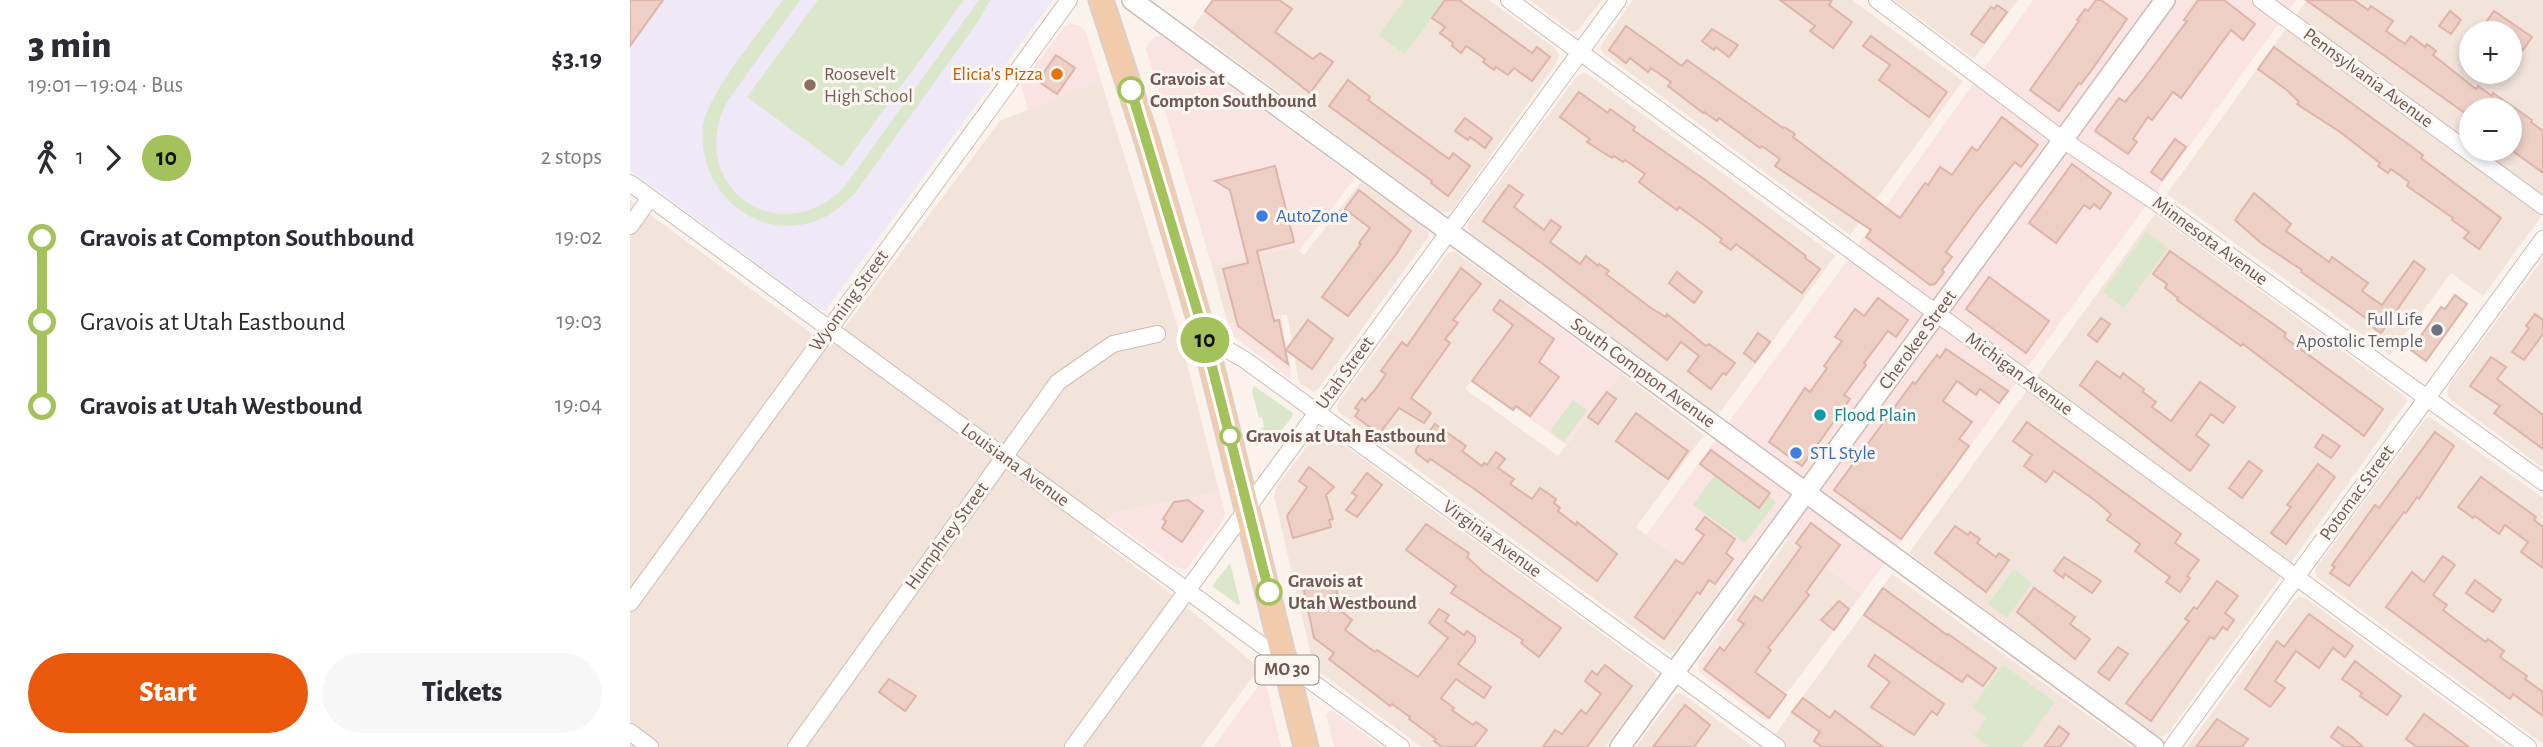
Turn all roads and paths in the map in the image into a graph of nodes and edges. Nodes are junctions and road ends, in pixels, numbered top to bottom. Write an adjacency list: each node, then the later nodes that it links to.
1 (1069, 0): 18 (street, Wyoming Street)
2 (1101, 0): 20 (main road, MO 30)
3 (1132, 0): 15 (street, South Compton Avenue)
4 (1510, 0): 9 (street, Michigan Avenue)
5 (1618, 0): 9 (street, Utah Street)
6 (1877, 0): 10 (street, Minnesota Avenue)
7 (2165, 0): 10 (street, Cherokee Street)
8 (2261, 0): 13 (street, Pennsylvania Avenue)
9 (1580, 52): 15 (street, Utah Street); 17 (street, Michigan Avenue)
10 (2063, 140): 17 (street, Cherokee Street); 21 (street, Minnesota Avenue)
11 (630, 183): 12 (street, Louisiana Avenue)
12 (650, 198): 14 (street); 18 (street, Louisiana Avenue)
13 (2543, 206)
14 (630, 226)
15 (1449, 232): 22 (street, Utah Street); 25 (street, South Compton Avenue)
16 (2543, 240): 21 (street, Potomac Street)
17 (1937, 313): 25 (street, Cherokee Street); 27 (street, Michigan Avenue)
18 (829, 329): 23 (street, Louisiana Avenue); 29 (street, Wyoming Street)
19 (1157, 334): 23 (street, Humphrey Street)
20 (1204, 336): 22 (street, Virginia Avenue); 26 (main road, MO 30)
21 (2427, 398): 24 (street, Minnesota Avenue); 27 (street, Potomac Street)
22 (1317, 412): 26 (street, Utah Street); 31 (street, Virginia Avenue)
23 (1005, 457): 28 (street, Louisiana Avenue); 34 (street, Humphrey Street)
24 (2543, 482)
25 (1806, 492): 31 (street, Cherokee Street); 40 (street, South Compton Avenue)
26 (1248, 506): 28 (street, Utah Street); 30 (main road, MO 30)
27 (2296, 577): 41 (street, Potomac Street); 42 (street, Michigan Avenue)
28 (1187, 591): 30 (street, Louisiana Avenue); 35 (street, Utah Street)
29 (630, 603)
30 (1285, 662): 36 (main road, MO 30); 37 (street, Louisiana Avenue)
31 (1674, 673): 38 (street, Cherokee Street); 39 (street, Virginia Avenue)
32 (630, 732): 33 (street)
33 (650, 747)
34 (796, 747)
35 (1073, 747)
36 (1307, 747)
37 (1401, 747)
38 (1620, 747)
39 (1777, 747)
40 (2154, 747)
41 (2172, 747)
42 (2528, 747)

